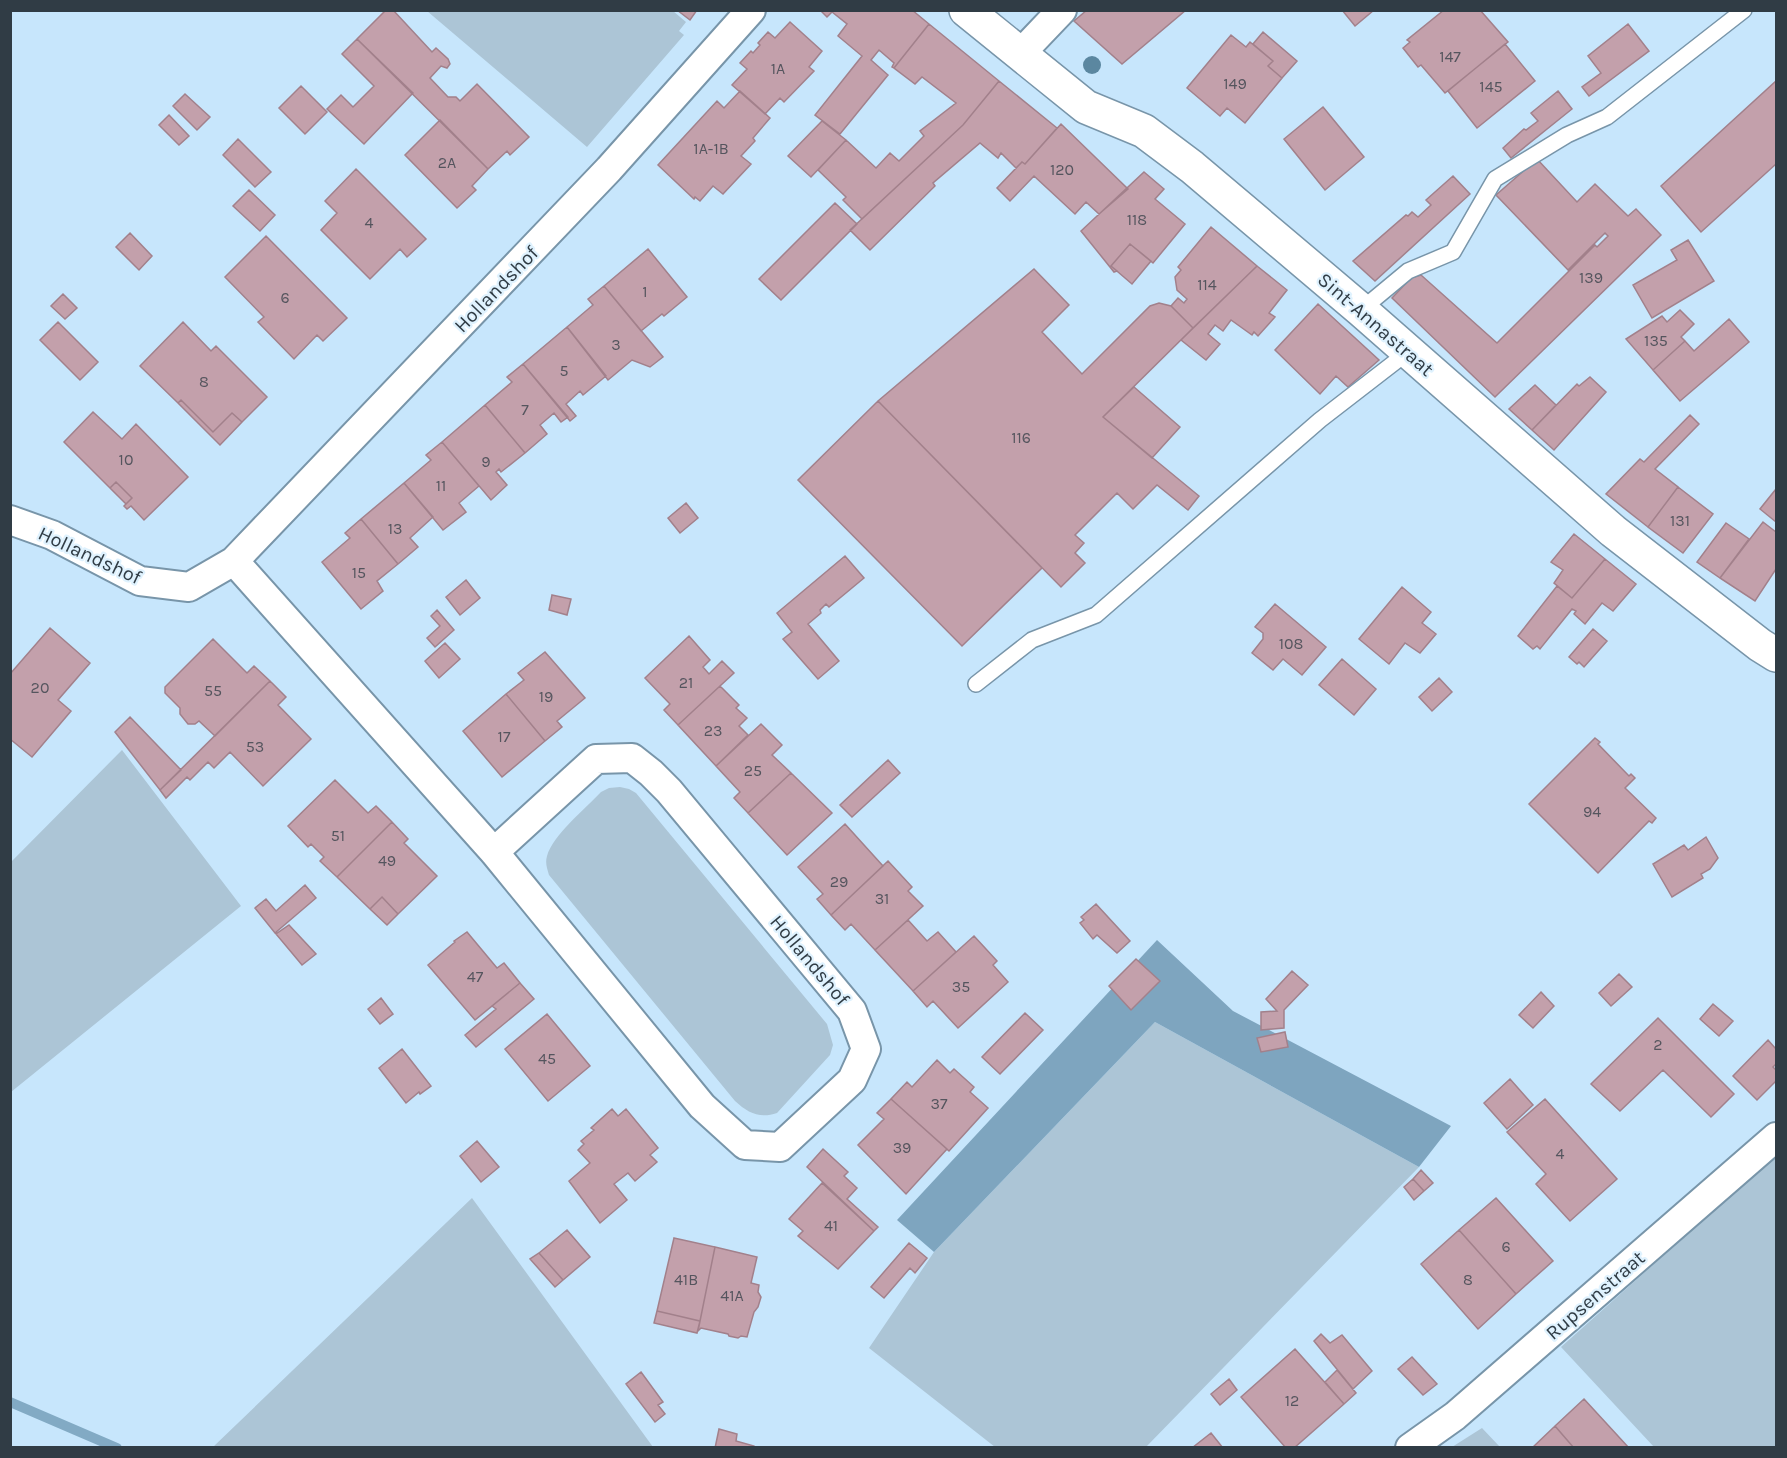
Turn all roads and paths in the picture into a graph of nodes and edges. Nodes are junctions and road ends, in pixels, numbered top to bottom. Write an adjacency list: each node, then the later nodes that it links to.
1 (751, 10): 9 (street, Hollandshof)
2 (966, 10): 5 (street, Sint-Annastraat)
3 (1062, 10): 5 (street)
4 (1744, 10): 6 (lane)
5 (1020, 54): 6 (street, Sint-Annastraat)
6 (1361, 310): 7 (street, Sint-Annastraat)
7 (1408, 352): 10 (street, Sint-Annastraat); 11 (lane)
8 (10, 520): 9 (street, Hollandshof)
9 (234, 561): 12 (street, Hollandshof)
10 (1776, 655)
11 (976, 684)
12 (494, 852): 12 (street, Hollandshof)
13 (1776, 1137): 14 (street, Rupsenstraat)
14 (1410, 1448)

